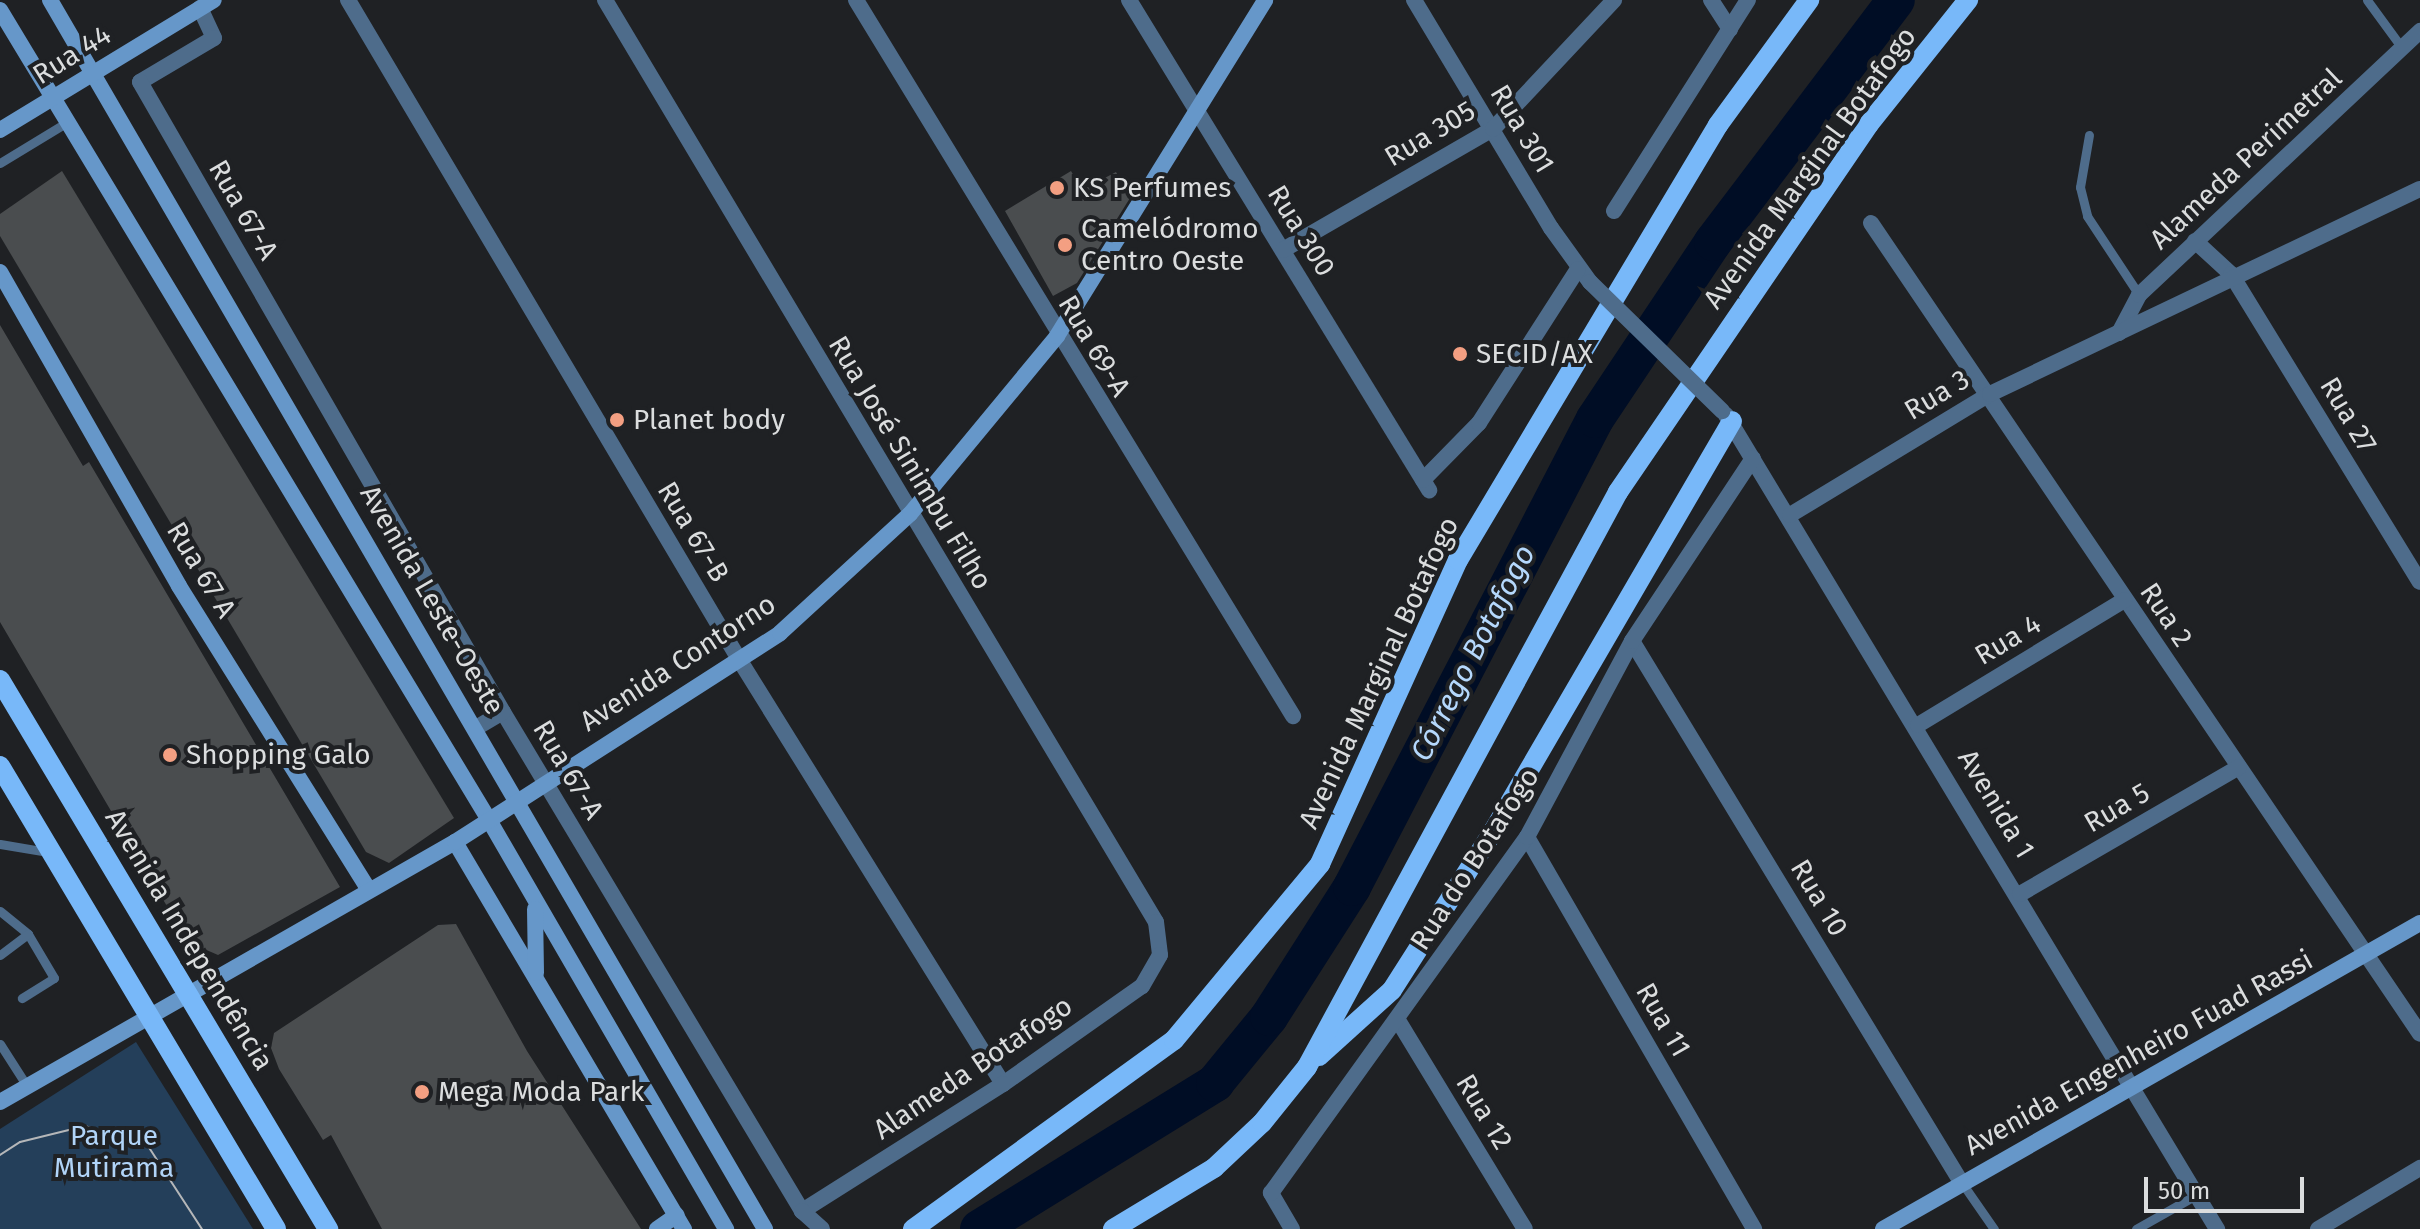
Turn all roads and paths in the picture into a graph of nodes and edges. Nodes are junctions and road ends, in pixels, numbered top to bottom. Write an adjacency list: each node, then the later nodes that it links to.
1 (50, 0): 19 (main road, Avenida Leste-Oeste)
2 (348, 0): 46 (street, Rua 67-B)
3 (605, 0): 41 (street, Rua José Sinimbu Filho)
4 (856, 0): 37 (street, Rua 69-A)
5 (1129, 0): 21 (street, Rua 300)
6 (1265, 0): 21 (main road, Avenida Contorno)
7 (1414, 0): 23 (street, Rua 301)
8 (1614, 0): 23 (street, Rua 305)
9 (1711, 0): 16 (street)
10 (1748, 0): 16 (street)
11 (1809, 0): 93 (main road, Avenida Marginal Botafogo)
12 (1968, 0): 77 (main road, Avenida Marginal Botafogo)
13 (2367, 0): 18 (lane)
14 (207, 4): 19 (main road, Rua 44); 48 (street, Rua 67-A)
15 (0, 10): 20 (main road)
16 (1730, 29): 28 (street)
17 (2420, 31): 18 (street, Alameda Perimetral)
18 (2402, 48): 30 (street, Alameda Perimetral)
19 (93, 71): 20 (main road, Rua 44); 51 (main road, Avenida Leste-Oeste)
20 (54, 97): 22 (main road); 24 (main road, Rua 44)
21 (1198, 116): 31 (street, Rua 300); 37 (main road, Avenida Contorno)
22 (69, 121): 26 (lane, Rua 44); 56 (main road)
23 (1493, 129): 31 (street, Rua 305); 34 (street, Rua 301)
24 (0, 130)
25 (2089, 135): 35 (lane)
26 (0, 163)
27 (2420, 189): 33 (street, Rua 3)
28 (1614, 211)
29 (1871, 223): 38 (street, Rua 2)
30 (2195, 241): 33 (street, Rua 27); 35 (street, Alameda Perimetral)
31 (1283, 250): 34 (street, Rua 300)
32 (0, 272): 61 (main road, Rua 67 A)
33 (2231, 274): 36 (street, Rua 3); 43 (street, Rua 27)
34 (1584, 276): 39 (street, Rua 301, bridge)
35 (2139, 295): 36 (street, Alameda Perimetral)
36 (2119, 333): 38 (street, Rua 3)
37 (1057, 336): 41 (main road, Avenida Contorno); 49 (street, Rua 69-A)
38 (1990, 394): 42 (street, Rua 3); 44 (street, Rua 2)
39 (1727, 416): 40 (street, Avenida 1); 77 (main road)
40 (1753, 458): 42 (street, Avenida 1); 45 (street, Rua do Botafogo)
41 (910, 514): 46 (main road, Avenida Contorno); 68 (street, Rua José Sinimbu Filho)
42 (1790, 515): 50 (street, Avenida 1)
43 (2420, 582)
44 (2124, 600): 50 (street, Rua 4); 53 (street, Rua 2)
45 (1632, 641): 57 (street, Rua do Botafogo); 83 (street, Rua 10)
46 (737, 656): 54 (main road, Avenida Contorno); 78 (street, Rua 67-B)
47 (0, 680): 71 (main road, Avenida Independência)
48 (503, 712): 51 (street); 54 (street, Rua 67-A)
49 (1293, 716)
50 (1918, 725): 62 (street, Avenida 1)
51 (476, 728): 55 (main road, Avenida Leste-Oeste)
52 (0, 766): 60 (main road)
53 (2239, 767): 62 (street, Rua 5); 69 (street, Rua 2)
54 (544, 780): 55 (main road, Avenida Contorno); 85 (street, Rua 67-A)
55 (517, 801): 56 (main road, Avenida Contorno); 91 (main road, Avenida Leste-Oeste)
56 (489, 820): 58 (main road, Avenida Contorno); 63 (main road)
57 (1527, 837): 74 (street, Rua do Botafogo); 97 (street, Rua 11)
58 (455, 842): 61 (main road, Avenida Contorno); 70 (main road)
59 (0, 844): 60 (lane)
60 (52, 853): 73 (main road)
61 (368, 888): 71 (main road, Avenida Contorno)
62 (2020, 894): 80 (street, Avenida 1)
63 (535, 907): 70 (main road); 90 (main road)
64 (0, 911): 66 (lane)
65 (2420, 923): 69 (main road, Avenida Engenheiro Fuad Rassi)
66 (28, 934): 67 (lane); 72 (lane)
67 (0, 955)
68 (1160, 955): 78 (street, Alameda Botafogo)
69 (2367, 955): 75 (street, Rua 2); 80 (main road, Avenida Engenheiro Fuad Rassi)
70 (536, 973): 86 (main road)
71 (191, 991): 73 (main road, Avenida Contorno); 88 (main road, Avenida Independência)
72 (22, 998)
73 (151, 1015): 79 (main road, Avenida Contorno); 87 (main road)
74 (1399, 1022): 95 (street, Rua do Botafogo); 96 (street, Rua 12)
75 (2420, 1034)
76 (0, 1044): 79 (lane)
77 (1307, 1067): 94 (main road, Avenida Marginal Botafogo)
78 (1003, 1084): 85 (street, Alameda Botafogo)
79 (27, 1086): 81 (main road, Avenida Contorno)
80 (2131, 1088): 83 (main road, Avenida Engenheiro Fuad Rassi); 84 (street, Avenida 1)
81 (0, 1102)
82 (2420, 1168): 102 (street)
83 (1961, 1182): 98 (main road, Avenida Engenheiro Fuad Rassi); 99 (lane)
84 (2196, 1195): 100 (lane); 101 (street, Avenida 1)
85 (802, 1211): 92 (street, Rua 67-A)
86 (680, 1222): 89 (main road)
87 (276, 1229)
88 (328, 1229)
89 (657, 1229)
90 (726, 1229)
91 (765, 1229)
92 (822, 1229)
93 (913, 1229)
94 (1113, 1229)
95 (1292, 1229)
96 (1525, 1229)
97 (1754, 1229)
98 (1883, 1229)
99 (1994, 1229)
100 (2136, 1229)
101 (2217, 1229)
102 (2318, 1229)

